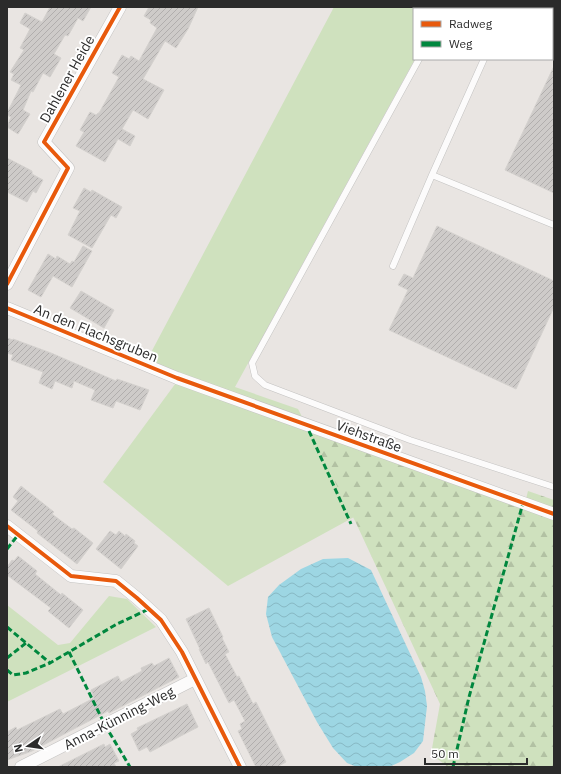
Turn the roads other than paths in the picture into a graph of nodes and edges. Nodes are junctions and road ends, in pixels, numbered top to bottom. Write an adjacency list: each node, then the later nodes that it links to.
1 (120, 7): 7 (street, Dahlener Heide)
2 (418, 60): 10 (lane)
3 (484, 60): 4 (lane)
4 (432, 175): 5 (lane); 6 (lane)
5 (554, 225)
6 (393, 266)
7 (7, 284)
8 (7, 308): 9 (street, An den Flachsgruben)
9 (177, 378): 11 (street, Viehstraße)
10 (554, 487)
11 (554, 514)
12 (7, 526): 13 (street)
13 (195, 679): 14 (street, Anna-Künning-Weg); 15 (street)
14 (21, 767)
15 (240, 767)

